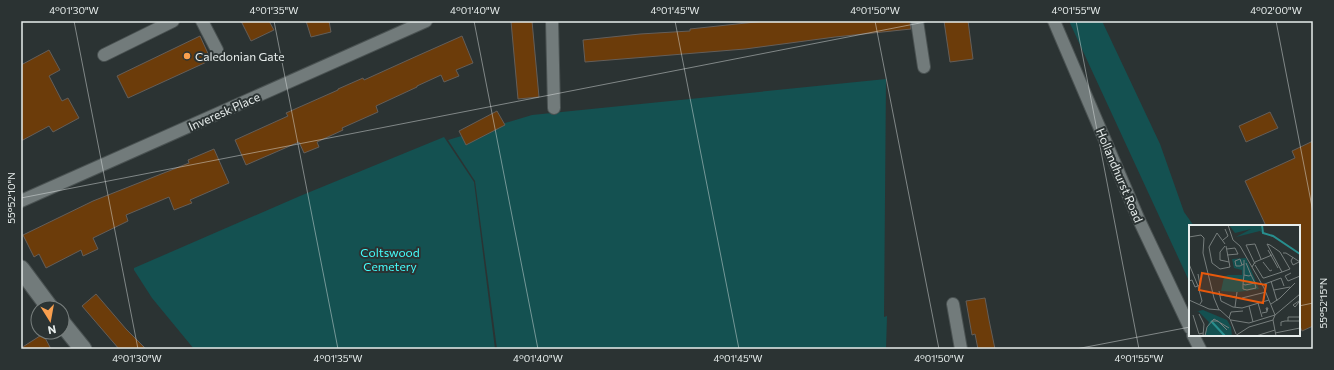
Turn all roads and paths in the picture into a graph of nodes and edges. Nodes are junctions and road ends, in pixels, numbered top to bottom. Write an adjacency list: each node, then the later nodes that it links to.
1 (173, 21): 8 (street)
2 (202, 21): 7 (street)
3 (426, 21): 11 (street, Inveresk Place)
4 (552, 21): 10 (street)
5 (916, 21): 9 (street)
6 (1054, 21): 15 (street, Hollandhurst Road)
7 (217, 50)
8 (104, 55)
9 (924, 68)
10 (554, 108)
11 (21, 201)
12 (21, 269): 13 (main road)
13 (44, 300)
14 (953, 304): 19 (street)
15 (1189, 326)
16 (70, 333): 18 (main road)
17 (1194, 336): 20 (street)
18 (83, 349)
19 (961, 349)
20 (1200, 349)

